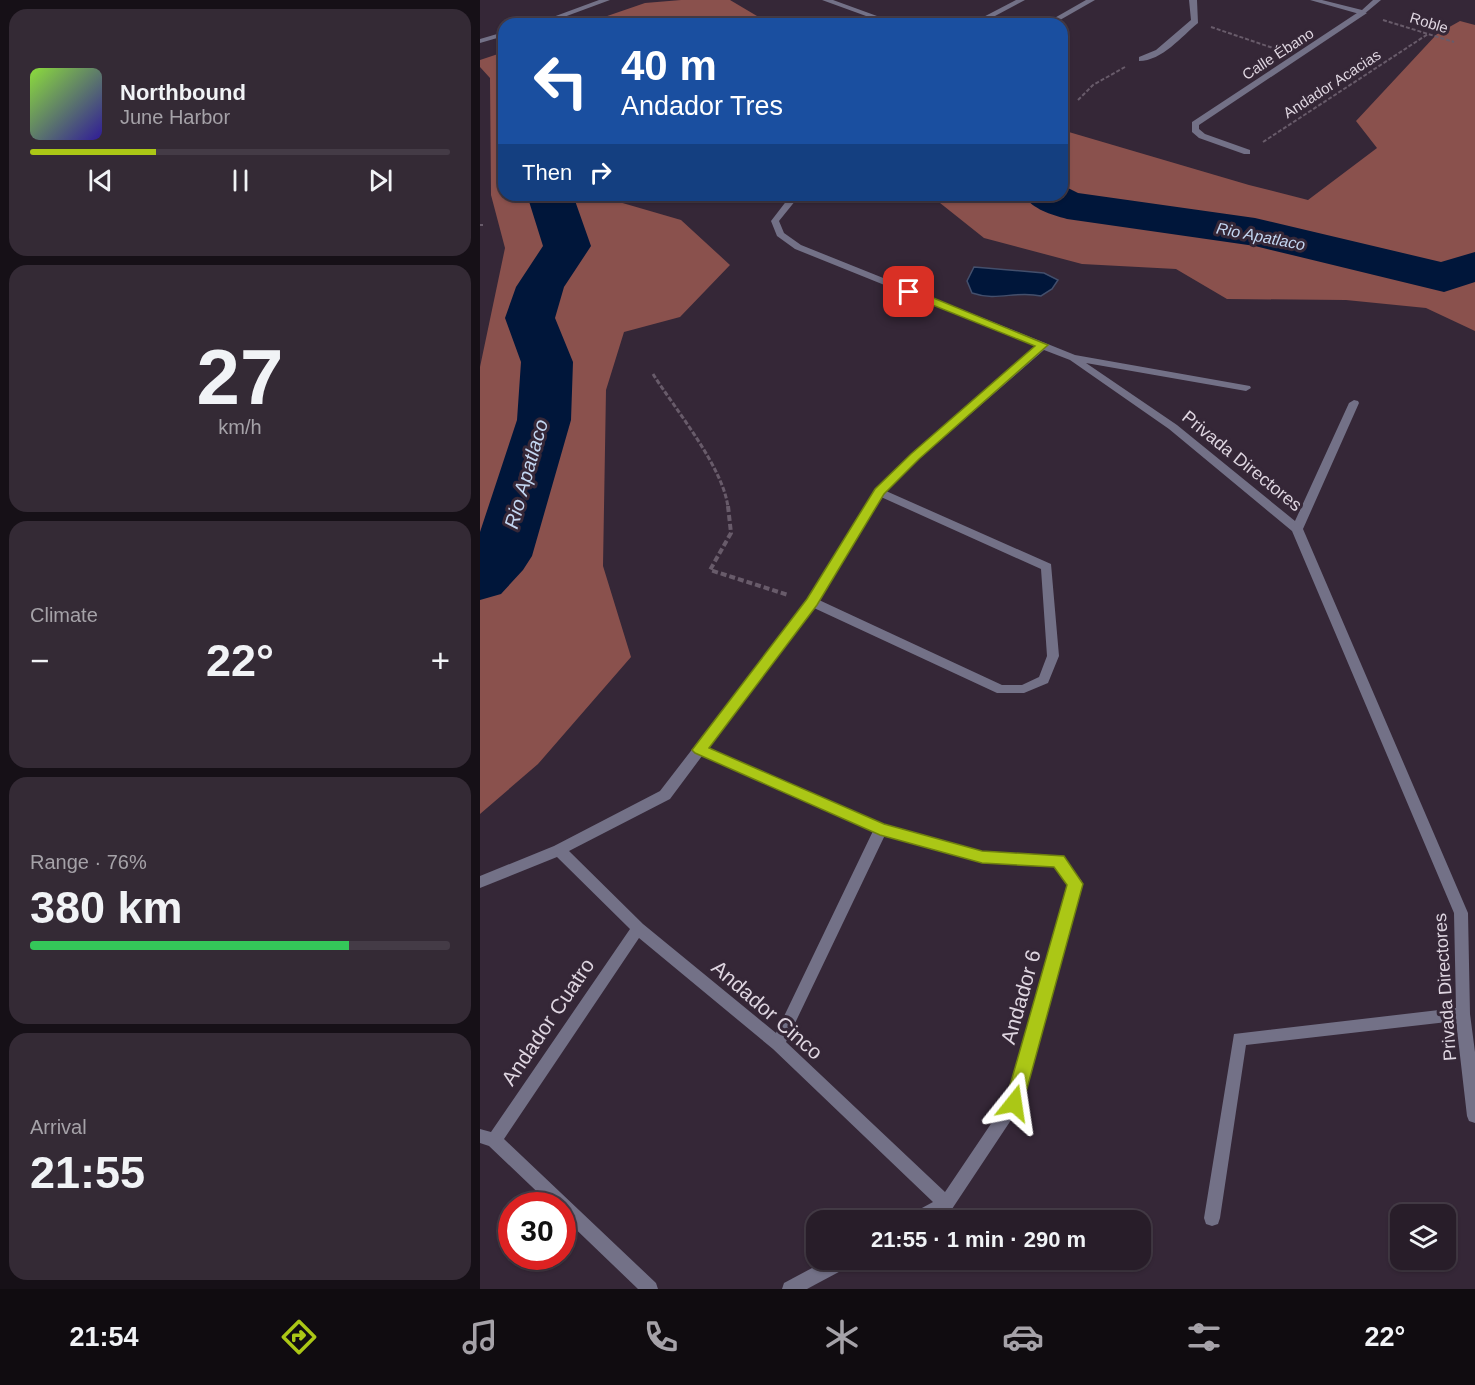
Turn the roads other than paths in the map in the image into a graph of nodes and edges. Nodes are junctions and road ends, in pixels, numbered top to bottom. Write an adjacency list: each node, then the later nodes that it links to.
1 (606, 0): 9 (street)
2 (826, 0): 10 (street)
3 (1021, 0): 11 (street)
4 (1091, 0): 12 (street)
5 (1193, 0): 15 (street)
6 (1314, 0): 8 (street)
7 (1377, 0): 8 (street, Calle Ébano)
8 (1363, 13): 16 (street, Calle Ébano)
9 (555, 18)
10 (878, 18)
11 (986, 18)
12 (1059, 18)
13 (498, 36): 14 (street)
14 (480, 41)
15 (1142, 59)
16 (1247, 152)
17 (791, 201): 18 (street, Privada Directores)
18 (1042, 345): 19 (street, Privada Directores); 22 (street)
19 (1073, 358): 20 (street); 23 (street, Privada Directores)
20 (1246, 388)
21 (1354, 403): 23 (street)
22 (879, 492): 24 (street); 24 (street)
23 (1297, 529): 30 (street, Privada Directores)
24 (812, 602): 25 (street)
25 (700, 750): 26 (street); 27 (street)
26 (880, 829): 31 (street); 34 (street, Andador 6)
27 (559, 850): 28 (street); 29 (street, Andador Cinco)
28 (480, 882)
29 (638, 928): 31 (street, Andador Cinco); 33 (street, Andador Cuatro)
30 (1462, 1014): 32 (street, Privada Directores); 36 (street)
31 (778, 1044): 34 (street, Andador Cinco)
32 (1475, 1116)
33 (487, 1138): 38 (street)
34 (946, 1204): 35 (street, Andador 6)
35 (935, 1210)
36 (1212, 1218)
37 (825, 1270): 39 (street)
38 (650, 1289)
39 (790, 1289)

